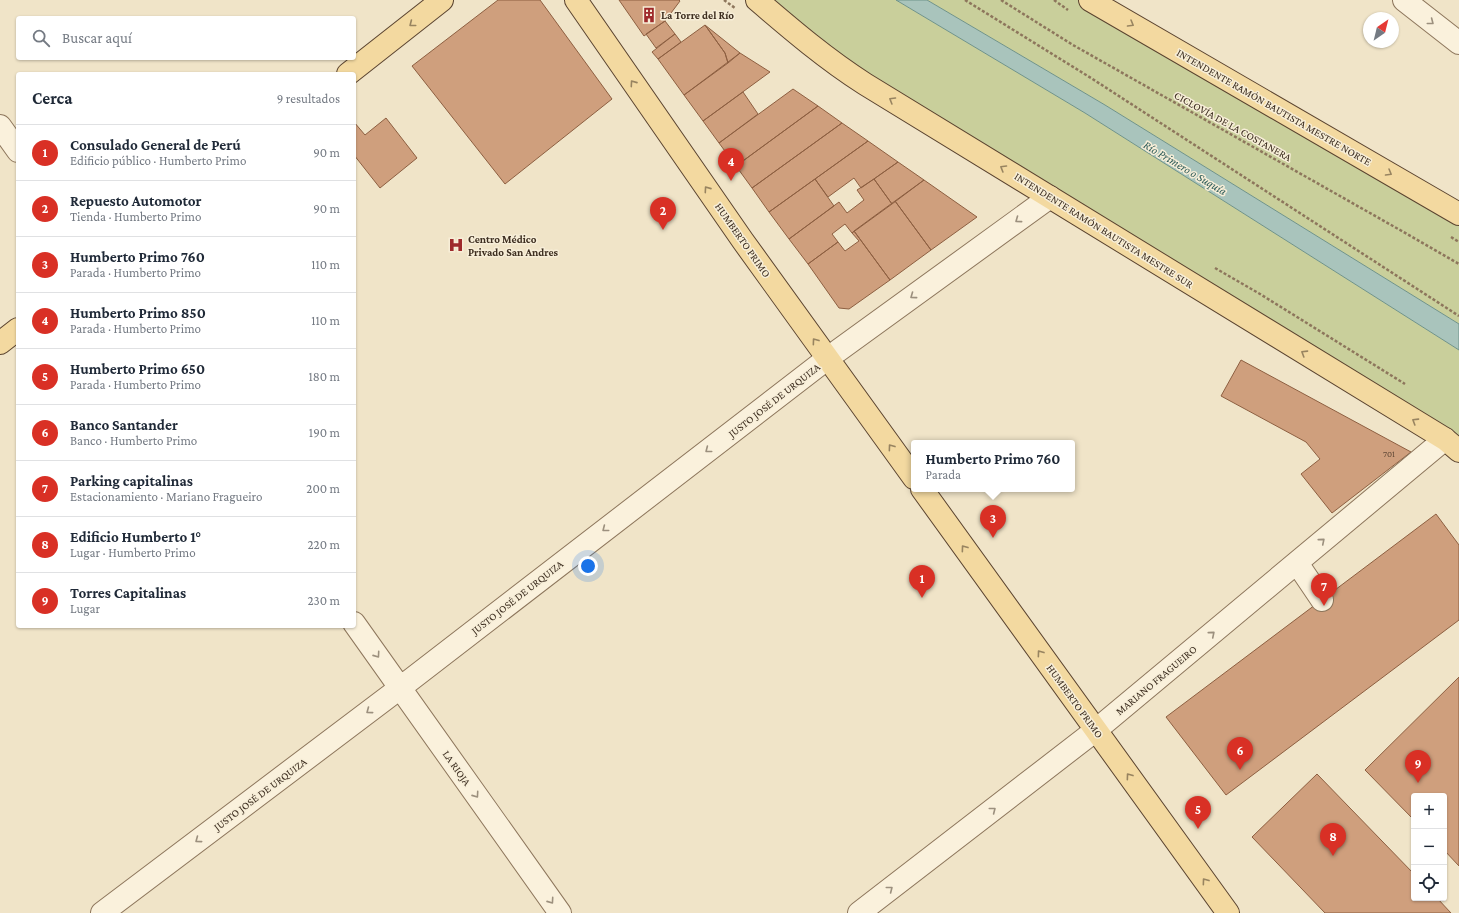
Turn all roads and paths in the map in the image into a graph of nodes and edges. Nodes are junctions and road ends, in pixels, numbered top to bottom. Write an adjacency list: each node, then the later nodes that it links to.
1 (442, 0): 9 (main road, one-way to 9)
2 (576, 0): 18 (main road, HUMBERTO PRIMO, one-way to 2)
3 (757, 0): 12 (main road, INTENDENTE RAMÓN BAUTISTA MESTRE SUR, one-way to 3)
4 (965, 0): 15 (path)
5 (1000, 0): 14 (path, CICLOVÍA DE LA COSTANERA)
6 (1404, 0): 8 (street, one-way to 8)
7 (1101, 2): 13 (main road, INTENDENTE RAMÓN BAUTISTA MESTRE NORTE, one-way to 13)
8 (1459, 43)
9 (351, 72)
10 (0, 126): 11 (street)
11 (16, 148)
12 (1050, 197): 18 (street, JUSTO JOSÉ DE URQUIZA, one-way to 18); 19 (main road, INTENDENTE RAMÓN BAUTISTA MESTRE SUR, one-way to 12)
13 (1459, 214)
14 (1459, 264)
15 (1459, 316)
16 (16, 331): 17 (main road)
17 (0, 343)
18 (828, 358): 20 (main road, HUMBERTO PRIMO, one-way to 18); 25 (street, JUSTO JOSÉ DE URQUIZA, one-way to 25)
19 (1452, 445): 22 (street, MARIANO FRAGUEIRO, one-way to 19)
20 (911, 474)
21 (924, 492): 26 (main road, HUMBERTO PRIMO, one-way to 21)
22 (1295, 564): 23 (street); 26 (street, MARIANO FRAGUEIRO, one-way to 22)
23 (1320, 601)
24 (356, 626): 25 (street, LA RIOJA, one-way to 25)
25 (400, 688): 27 (street, JUSTO JOSÉ DE URQUIZA, one-way to 27); 28 (street, LA RIOJA, one-way to 28)
26 (1096, 730): 29 (street, MARIANO FRAGUEIRO, one-way to 26); 30 (main road, HUMBERTO PRIMO, one-way to 26)
27 (102, 913)
28 (560, 913)
29 (859, 913)
30 (1228, 913)

